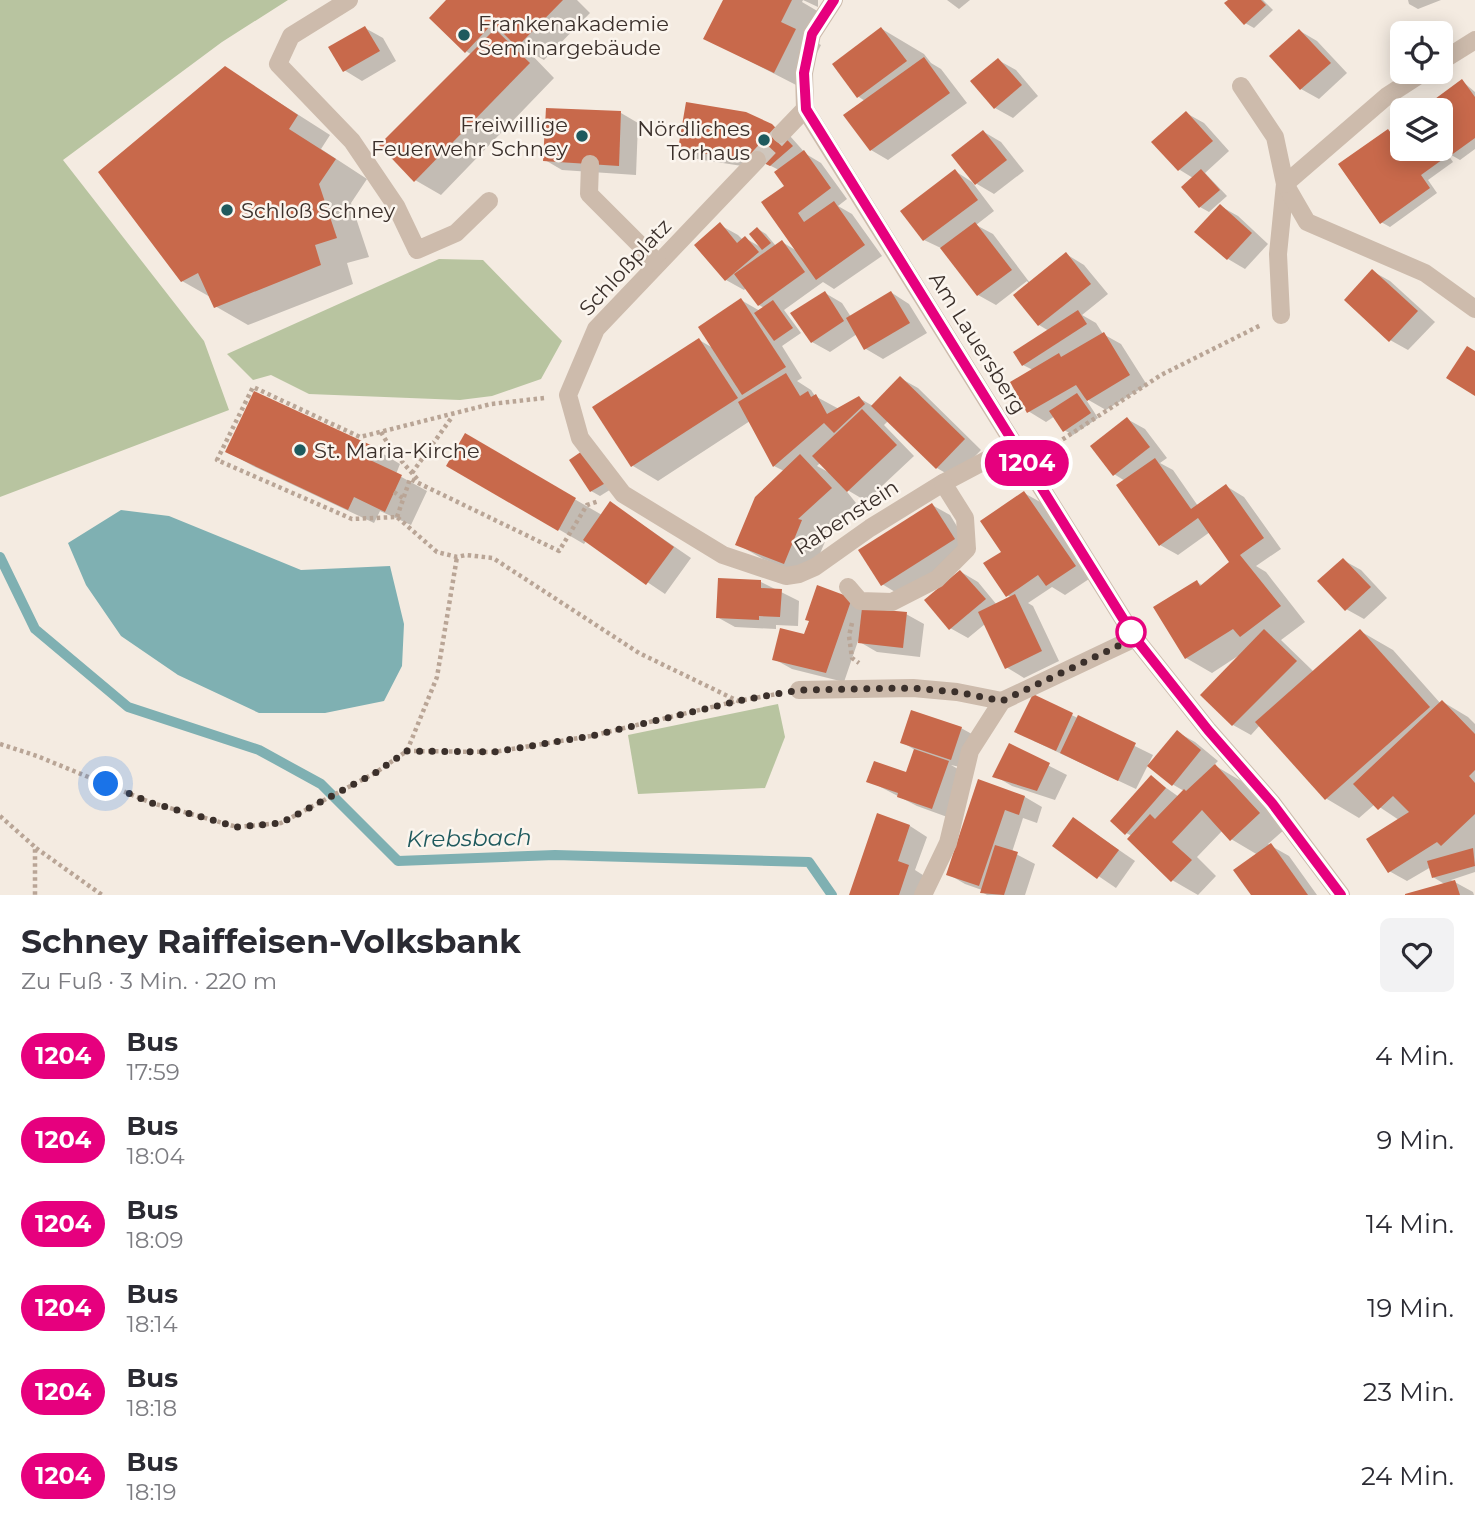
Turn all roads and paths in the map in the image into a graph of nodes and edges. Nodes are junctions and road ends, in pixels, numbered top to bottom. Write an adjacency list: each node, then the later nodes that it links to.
1 (349, 0): 12 (street)
2 (834, 0): 7 (street, Am Lauersberg)
3 (1475, 40): 4 (street)
4 (1453, 54)
5 (1406, 84): 11 (street)
6 (1241, 86): 11 (street)
7 (806, 109): 8 (street); 20 (street, Am Lauersberg)
8 (781, 134)
9 (757, 160): 13 (street, Schloßplatz)
10 (590, 164): 13 (street)
11 (1285, 184): 14 (street); 15 (street)
12 (489, 201)
13 (658, 263): 17 (street, Schloßplatz)
14 (1475, 309)
15 (1280, 315)
16 (1236, 339): 21 (path)
17 (568, 395): 18 (path); 26 (street)
18 (452, 415): 19 (path); 22 (path)
19 (381, 432): 22 (path); 28 (path)
20 (1016, 445): 24 (street, Rabenstein); 32 (street, Am Lauersberg)
21 (1052, 446)
22 (412, 474): 23 (path)
23 (420, 482): 26 (path); 27 (path)
24 (943, 483): 26 (street, Rabenstein); 30 (street)
25 (394, 492): 27 (path)
26 (623, 494)
27 (404, 499): 28 (path)
28 (397, 517): 29 (path)
29 (457, 557): 35 (path); 38 (path)
30 (848, 587)
31 (849, 636): 33 (path)
32 (1135, 638): 36 (street); 44 (street, Am Lauersberg)
33 (863, 665)
34 (799, 690): 35 (path); 36 (street)
35 (738, 701): 38 (path)
36 (1002, 701): 43 (street)
37 (0, 744): 38 (path)
38 (407, 751)
39 (0, 816): 40 (path)
40 (36, 847): 41 (path); 42 (path)
41 (36, 895)
42 (102, 895)
43 (923, 895)
44 (1341, 895)

